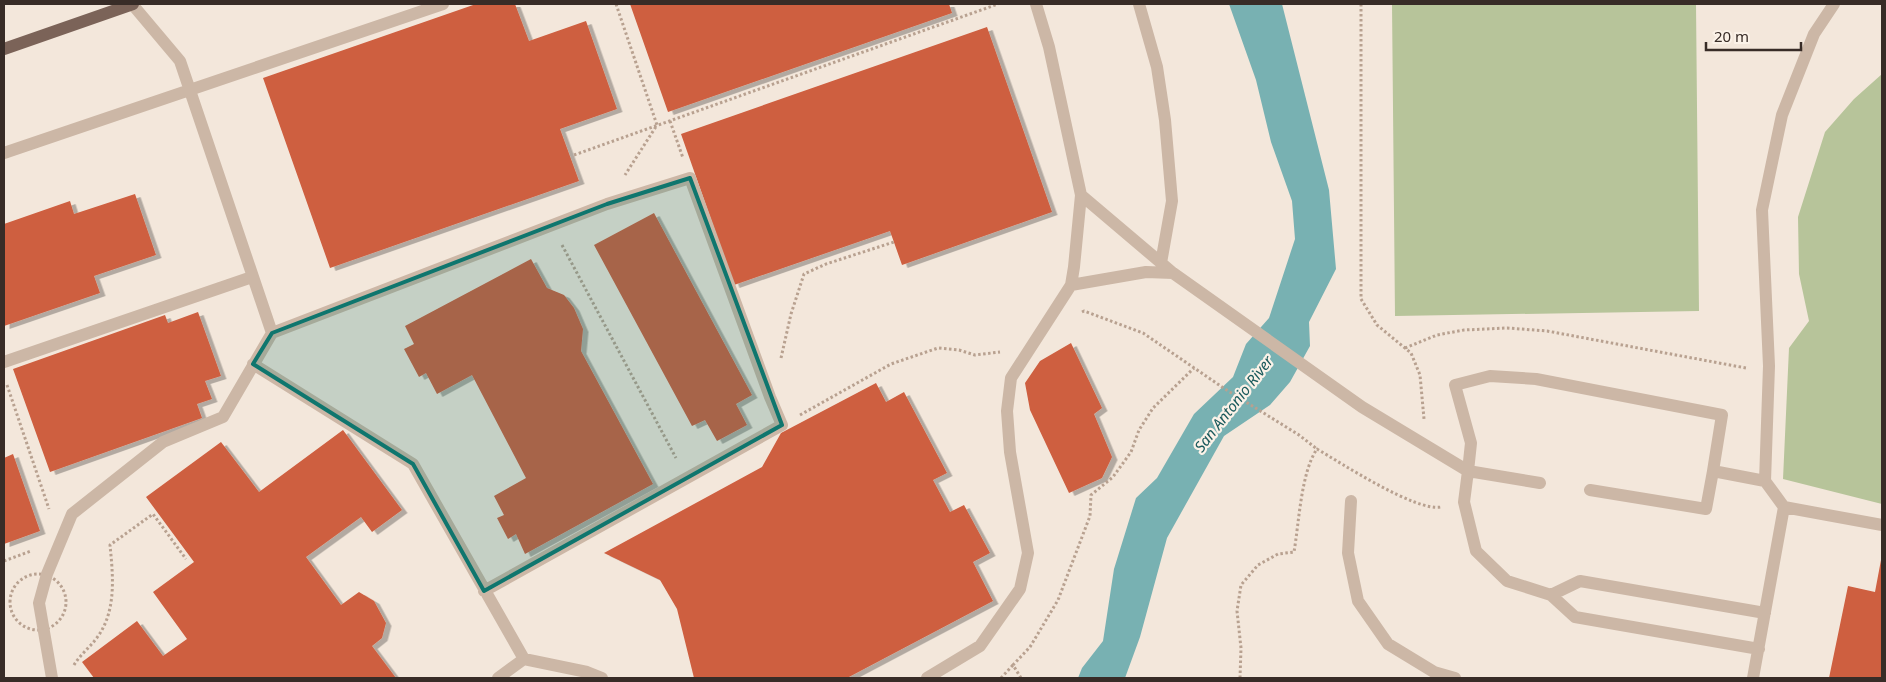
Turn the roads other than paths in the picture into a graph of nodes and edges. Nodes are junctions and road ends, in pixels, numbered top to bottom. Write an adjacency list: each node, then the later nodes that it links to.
1 (132, 4): 6 (main road); 7 (street)
2 (443, 4): 7 (street)
3 (1036, 4): 9 (street)
4 (1139, 4): 10 (street)
5 (1834, 4): 19 (street)
6 (4, 50)
7 (190, 90): 8 (street); 12 (street)
8 (4, 153)
9 (1081, 195): 10 (street); 13 (street)
10 (1161, 263): 11 (street)
11 (1173, 273): 13 (street); 17 (street)
12 (252, 277): 14 (street); 15 (street)
13 (1071, 285): 33 (street)
14 (272, 333): 16 (street); 25 (street)
15 (4, 362)
16 (253, 364): 25 (street); 30 (street)
17 (1468, 471): 18 (street); 20 (street); 26 (street)
18 (1713, 471): 19 (street); 21 (street)
19 (1765, 481): 23 (street)
20 (1540, 483)
21 (1590, 490)
22 (1351, 501): 34 (street)
23 (1784, 507): 24 (street); 27 (street)
24 (1882, 525)
25 (484, 591): 29 (street)
26 (1551, 595): 27 (street); 28 (street)
27 (1766, 613): 28 (street)
28 (1759, 650): 35 (street)
29 (524, 659): 31 (street); 32 (street)
30 (52, 678)
31 (498, 678)
32 (602, 678)
33 (927, 678)
34 (1455, 678)
35 (1753, 678)

